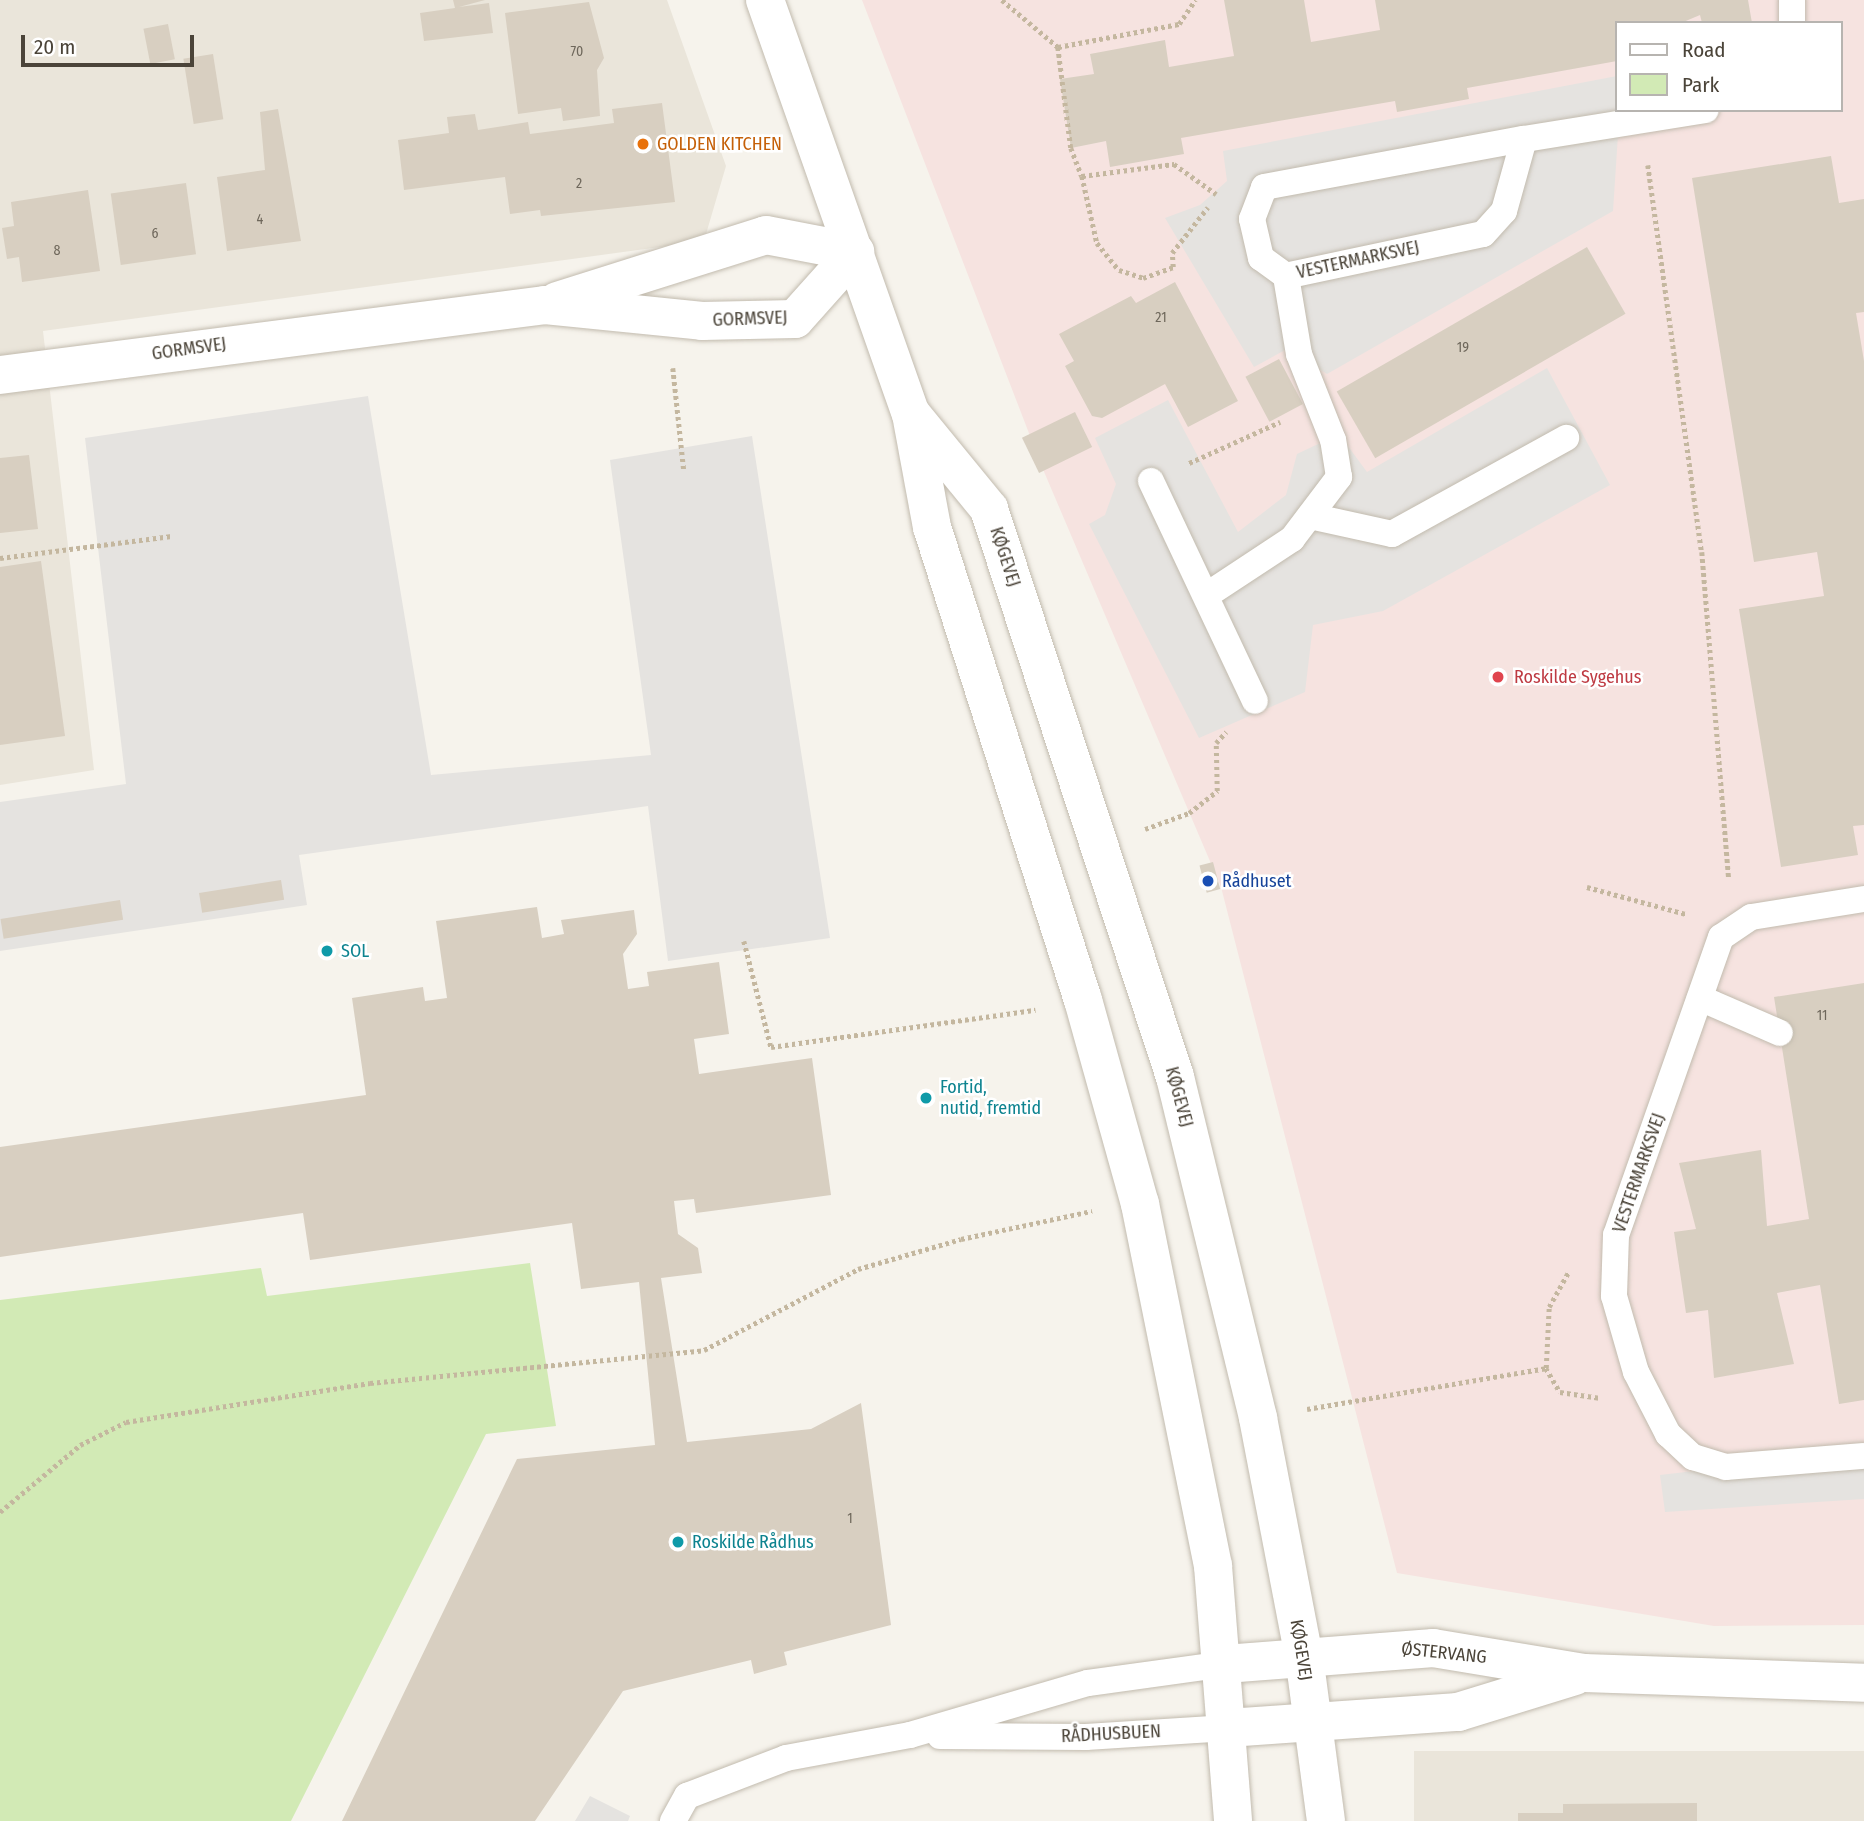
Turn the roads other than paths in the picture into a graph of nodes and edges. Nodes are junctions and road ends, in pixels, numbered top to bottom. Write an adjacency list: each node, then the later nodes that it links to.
1 (765, 0): 6 (street, KØGEVEJ)
2 (1792, 0): 3 (lane)
3 (1792, 21)
4 (1695, 112): 5 (lane)
5 (1524, 139): 7 (lane, VESTERMARKSVEJ); 7 (lane, VESTERMARKSVEJ)
6 (855, 253): 8 (street, GORMSVEJ); 8 (street, GORMSVEJ); 10 (street, KØGEVEJ)
7 (1286, 276): 13 (lane)
8 (545, 305): 9 (street, GORMSVEJ)
9 (0, 375)
10 (911, 414): 20 (street, KØGEVEJ); 21 (street, KØGEVEJ)
11 (1566, 438): 13 (lane)
12 (1151, 481): 14 (lane)
13 (1310, 516): 14 (lane)
14 (1207, 595): 15 (lane)
15 (1255, 701)
16 (1864, 899): 17 (lane, VESTERMARKSVEJ)
17 (1700, 998): 18 (lane); 19 (lane, VESTERMARKSVEJ)
18 (1780, 1033)
19 (1864, 1456)
20 (1304, 1656): 21 (street, RÅDHUSBUEN); 22 (street, ØSTERVANG); 24 (street, KØGEVEJ)
21 (1225, 1664): 25 (street, KØGEVEJ); 26 (lane, RÅDHUSBUEN)
22 (1584, 1674): 23 (street, ØSTERVANG); 24 (street, ØSTERVANG)
23 (1864, 1683)
24 (1312, 1723): 25 (street, RÅDHUSBUEN); 29 (street, KØGEVEJ)
25 (1228, 1728): 26 (lane, RÅDHUSBUEN); 28 (street, KØGEVEJ)
26 (910, 1735): 27 (lane, RÅDHUSBUEN)
27 (673, 1821)
28 (1233, 1821)
29 (1326, 1821)

